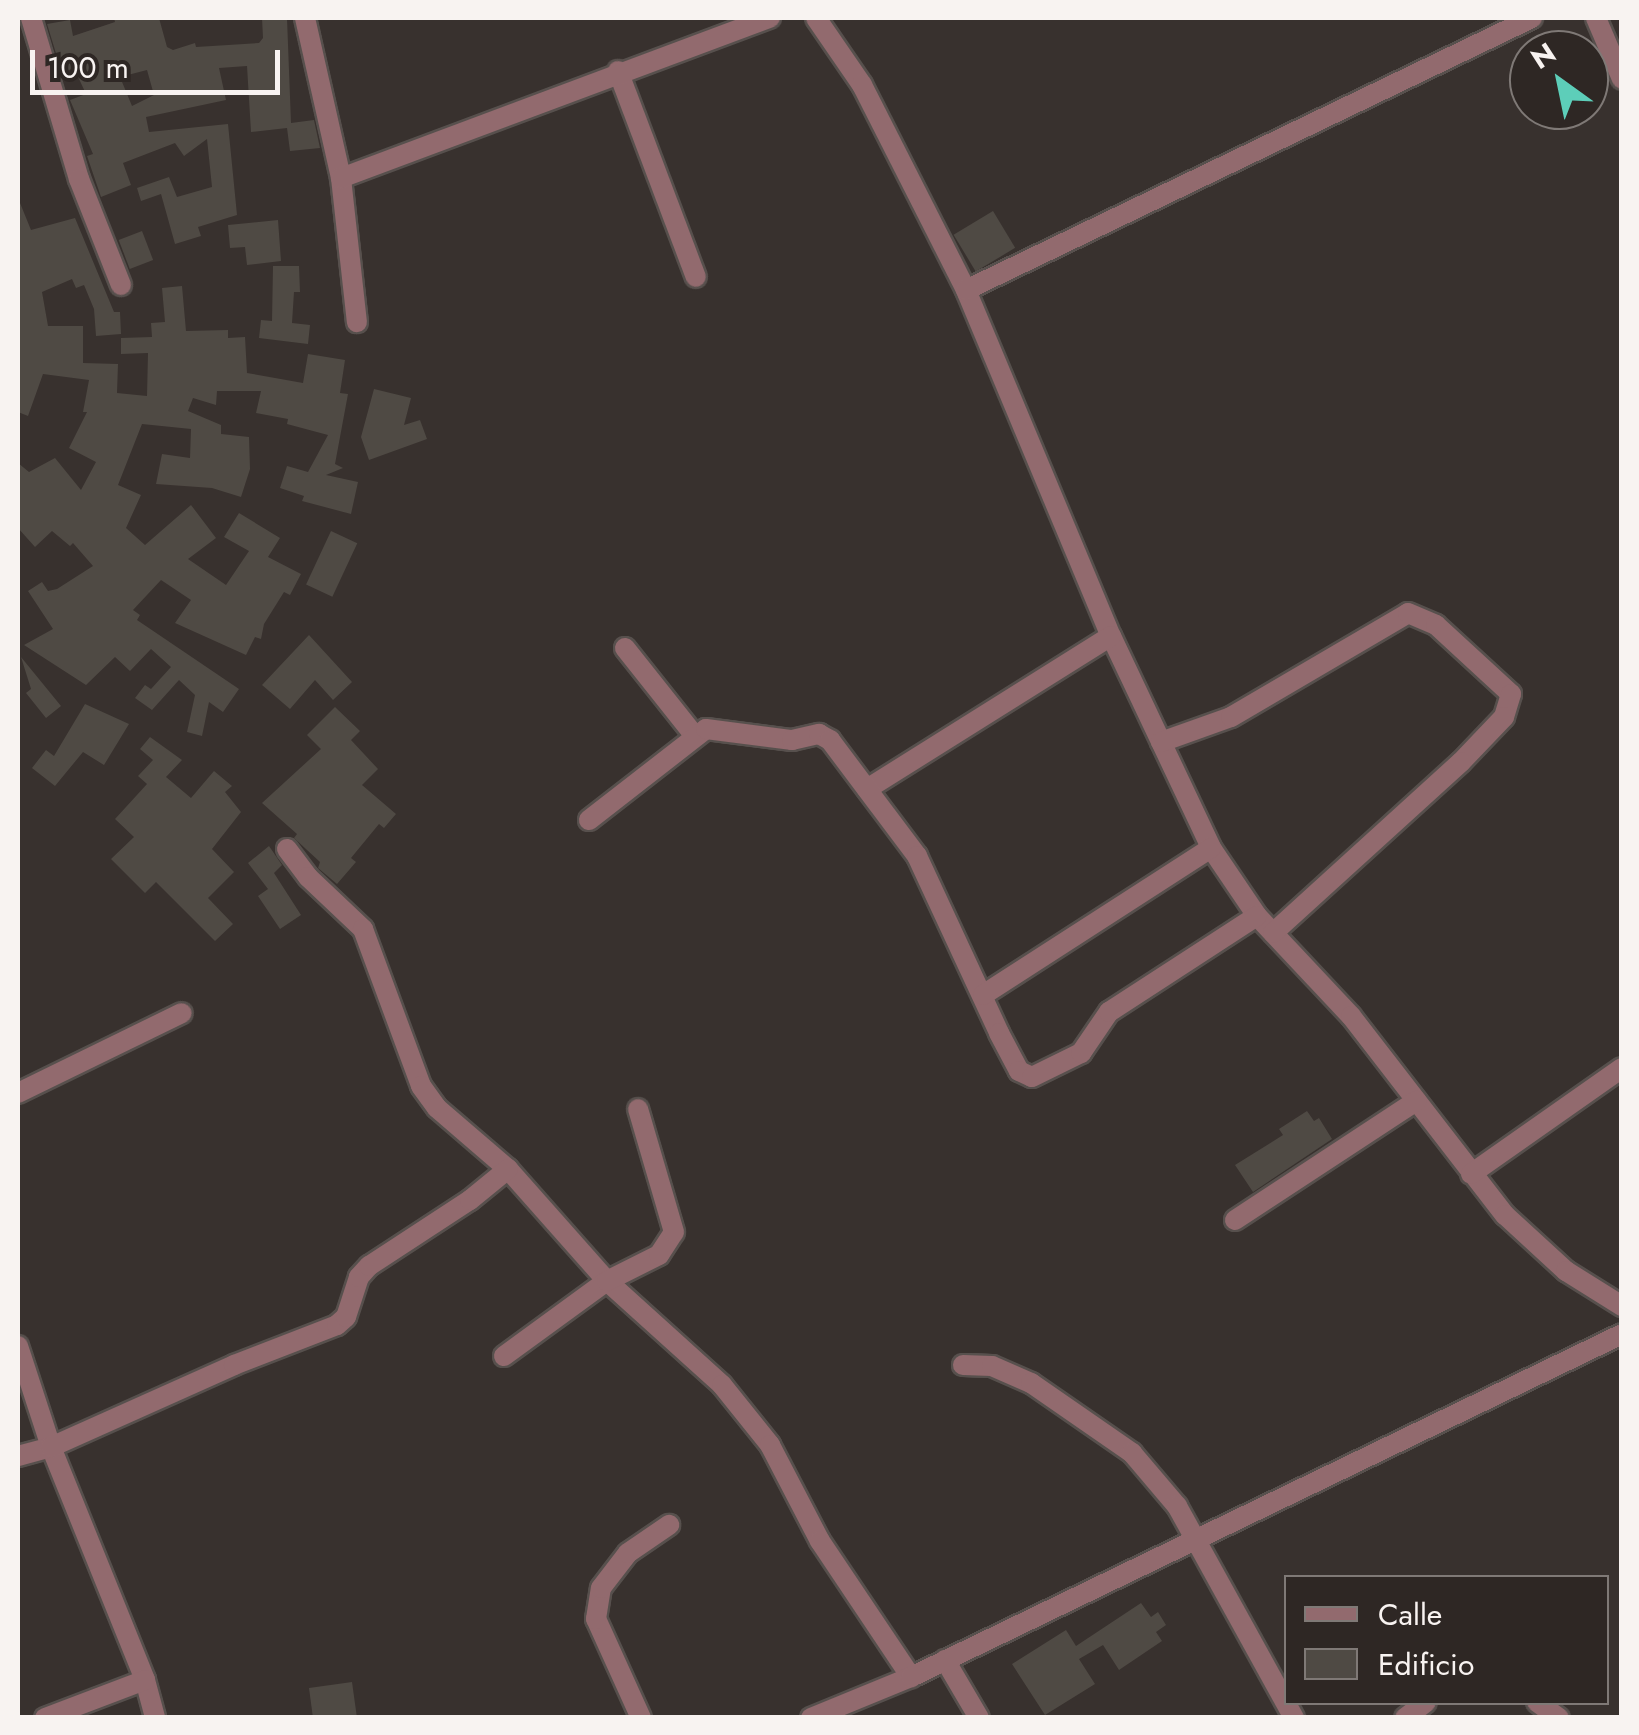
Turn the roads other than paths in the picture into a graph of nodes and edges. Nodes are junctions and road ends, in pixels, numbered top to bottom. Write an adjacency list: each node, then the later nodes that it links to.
1 (32, 18): 12 (street)
2 (304, 18): 10 (street)
3 (770, 18): 8 (street)
4 (816, 18): 13 (street)
5 (1532, 18): 7 (street)
6 (1596, 18): 9 (street)
7 (1502, 23): 13 (street)
8 (618, 72): 10 (street); 11 (street)
9 (1622, 79)
10 (341, 178): 14 (street)
11 (696, 278)
12 (121, 285)
13 (966, 290): 15 (street)
14 (357, 322)
15 (1111, 636): 18 (street); 19 (street)
16 (625, 648): 17 (street)
17 (696, 736): 19 (street); 20 (street)
18 (1161, 742): 21 (street); 24 (street)
19 (867, 789): 25 (street)
20 (589, 820)
21 (1211, 848): 23 (street); 25 (street)
22 (288, 849): 31 (street)
23 (1257, 916): 24 (street); 25 (street)
24 (1274, 933): 29 (street)
25 (983, 995)
26 (182, 1012): 28 (street)
27 (1622, 1068): 32 (street)
28 (18, 1092)
29 (1416, 1101): 32 (street); 33 (street)
30 (638, 1110): 34 (street)
31 (508, 1169): 34 (street); 40 (street)
32 (1470, 1174): 35 (street)
33 (1235, 1220)
34 (607, 1281): 38 (street); 45 (street)
35 (1622, 1306)
36 (1622, 1334): 43 (street)
37 (18, 1346): 40 (street)
38 (504, 1356)
39 (964, 1365): 43 (street)
40 (51, 1447): 41 (street); 46 (street)
41 (18, 1456)
42 (669, 1525): 50 (street)
43 (1196, 1541): 44 (street); 47 (street)
44 (945, 1660): 45 (street); 52 (street)
45 (911, 1676): 51 (street)
46 (146, 1680): 48 (street); 49 (street)
47 (1284, 1700)
48 (45, 1718)
49 (156, 1718)
50 (640, 1718)
51 (811, 1718)
52 (979, 1718)

